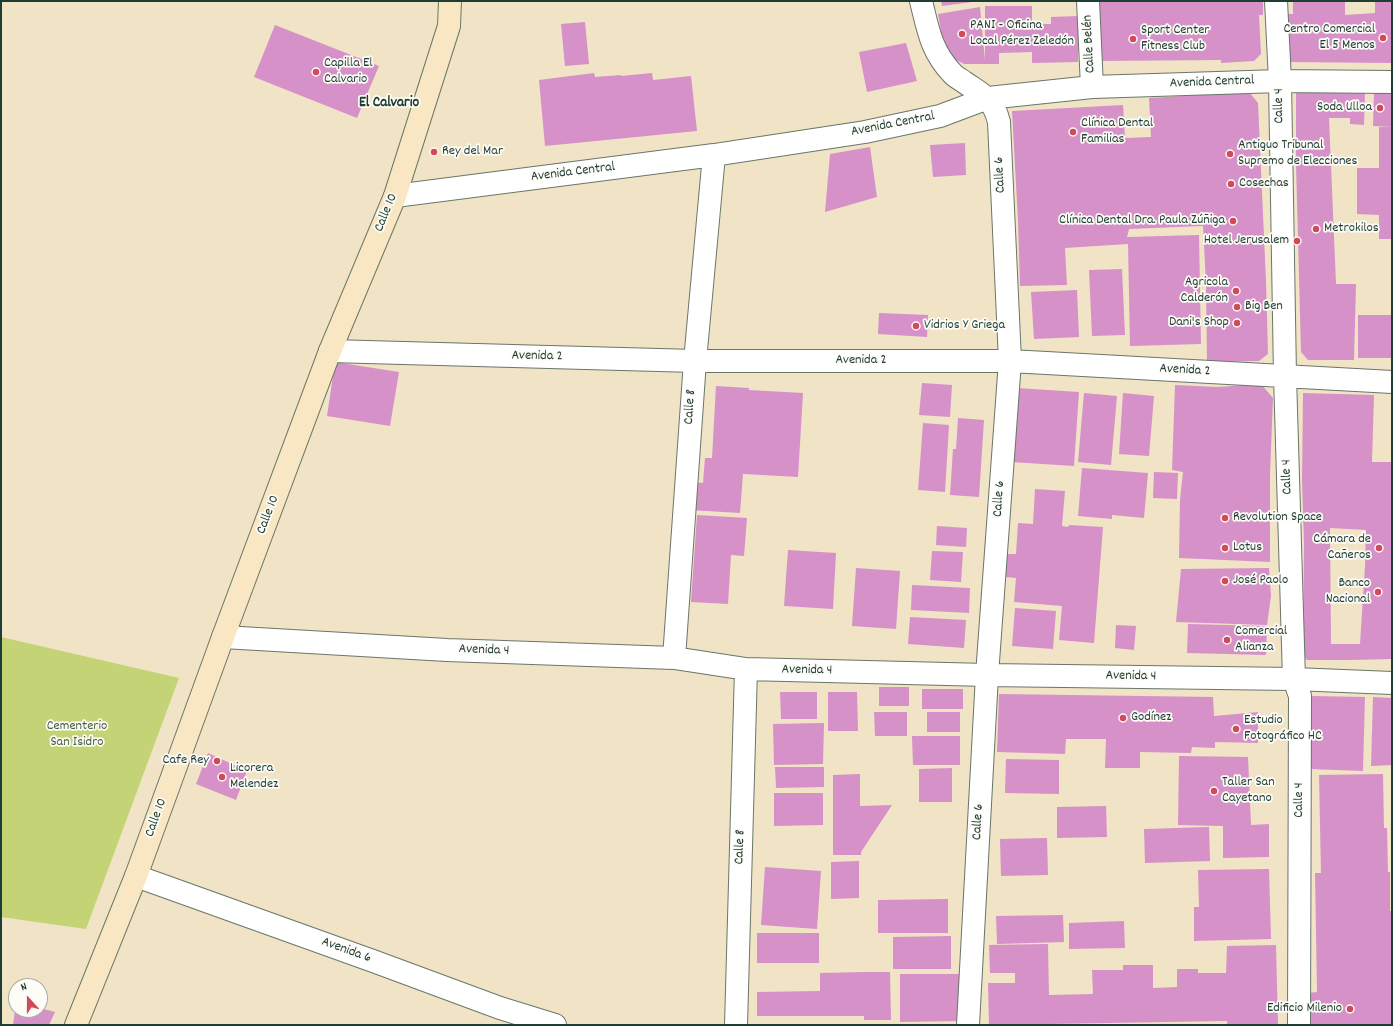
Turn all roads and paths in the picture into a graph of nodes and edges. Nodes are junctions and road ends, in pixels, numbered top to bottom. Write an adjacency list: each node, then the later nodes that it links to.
1 (450, 1): 10 (street, Calle 10)
2 (921, 1): 8 (street, Calle 6)
3 (1088, 1): 7 (street, Calle Belén)
4 (1276, 1): 5 (street, Calle 4)
5 (1280, 81): 6 (street, Avenida Central); 7 (street, Avenida Central); 14 (street, Calle 4)
6 (1392, 82)
7 (1092, 88): 8 (street, Avenida Central)
8 (988, 98): 9 (street, Avenida Central); 13 (street, Calle 6)
9 (714, 156): 10 (street, Avenida Central); 12 (street, Calle 8)
10 (395, 196): 11 (street, Calle 10)
11 (330, 351): 12 (street, Avenida 2); 16 (street, Calle 10)
12 (695, 361): 13 (street, Avenida 2); 17 (street, Calle 8)
13 (1010, 361): 14 (street, Avenida 2); 19 (street, Calle 6)
14 (1285, 376): 15 (street, Avenida 2); 20 (street, Calle 4)
15 (1392, 382)
16 (223, 637): 17 (street, Avenida 4); 22 (street, Calle 10)
17 (674, 658): 18 (street, Avenida 4)
18 (746, 669): 19 (street, Avenida 4); 26 (street, Calle 8)
19 (987, 675): 20 (street, Avenida 4); 27 (street, Calle 6)
20 (1294, 680): 21 (street, Avenida 4); 28 (street, Calle 4)
21 (1392, 683)
22 (136, 876): 23 (street, Avenida 6); 24 (street, Calle 10)
23 (499, 1016): 25 (street, Avenida 6)
24 (76, 1025)
25 (555, 1025)
26 (736, 1025)
27 (968, 1025)
28 (1299, 1025)

